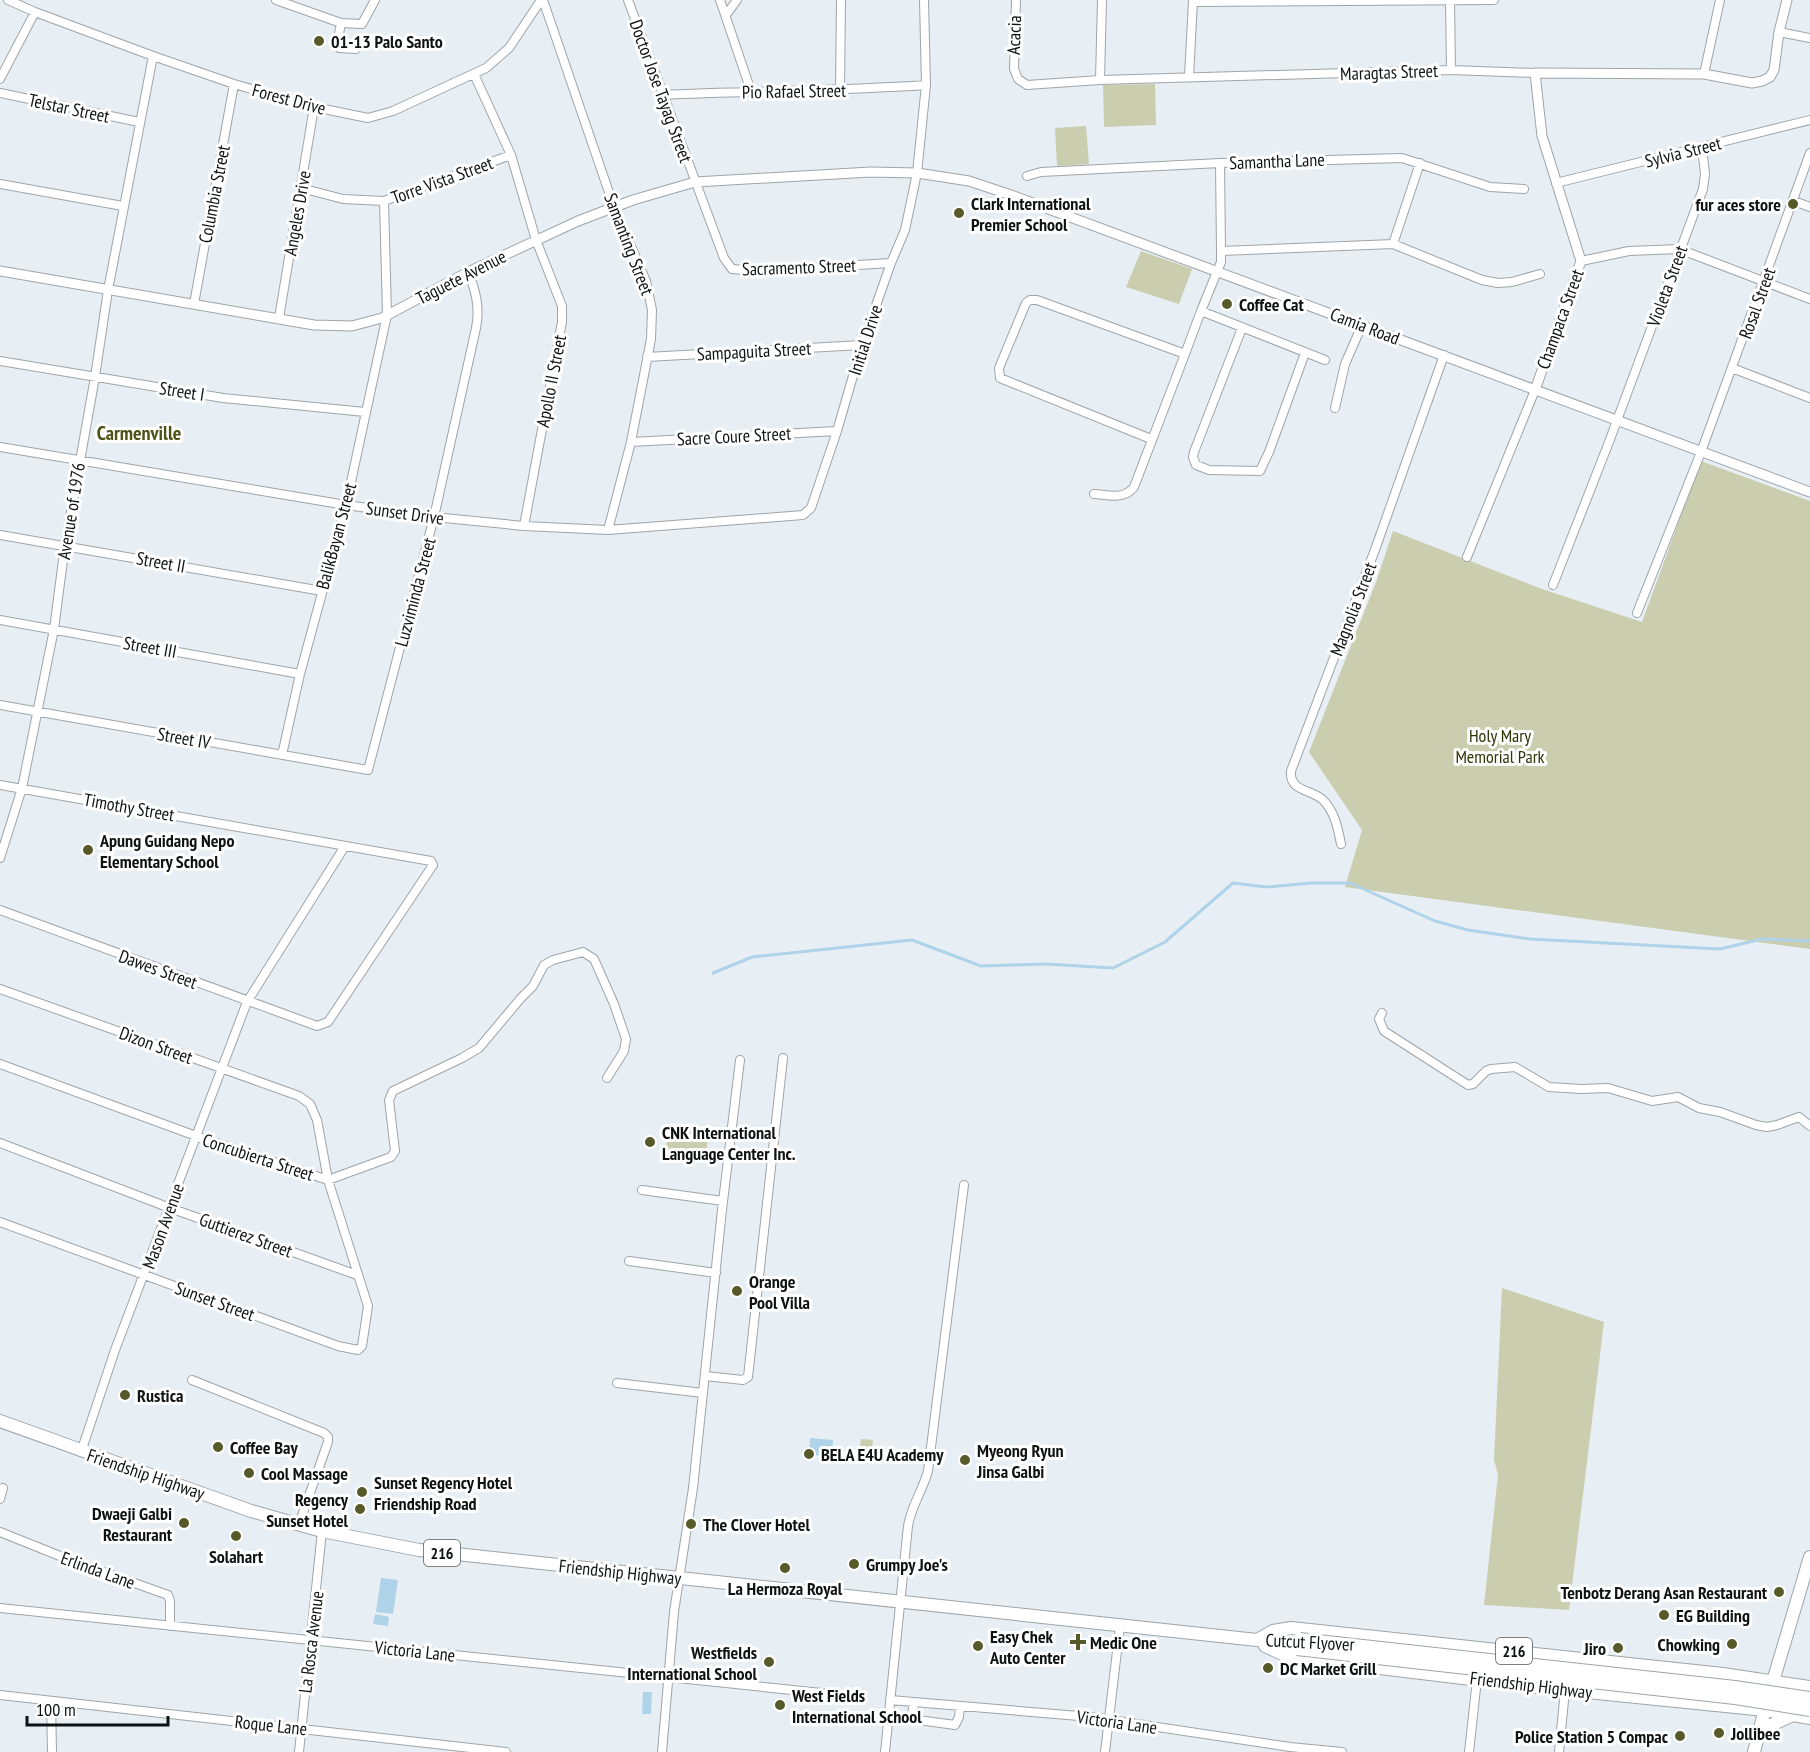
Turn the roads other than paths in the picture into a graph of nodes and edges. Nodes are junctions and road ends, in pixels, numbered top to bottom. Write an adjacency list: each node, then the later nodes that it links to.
1 (8, 0): 19 (street, Forest Drive)
2 (276, 0): 21 (street)
3 (375, 0): 21 (street)
4 (542, 0): 29 (street, Forest Drive); 58 (street, Samanting Street)
5 (628, 0): 18 (street, Doctor Jose Tayag Street)
6 (638, 0): 18 (street)
7 (720, 0): 20 (street)
8 (737, 0): 20 (street)
9 (841, 0): 37 (street)
10 (924, 0): 35 (street, Initial Drive)
11 (1016, 0): 26 (street, Acacia)
12 (1102, 0): 33 (street)
13 (1450, 0): 14 (street); 17 (street); 27 (street)
14 (1494, 0)
15 (1720, 0): 30 (street)
16 (1787, 0): 22 (street)
17 (1193, 1): 31 (street)
18 (631, 9): 39 (street, Doctor Jose Tayag Street)
19 (35, 12): 25 (street, Forest Drive); 32 (street)
20 (726, 15): 36 (street)
21 (341, 24): 24 (street)
22 (1779, 32): 23 (street); 30 (street, Maragtas Street)
23 (1810, 38)
24 (356, 49)
25 (153, 56): 34 (street, Forest Drive); 42 (street, Avenue of 1976)
26 (1014, 69): 33 (street, Maragtas Street)
27 (1450, 70): 28 (street, Maragtas Street); 31 (street, Maragtas Street)
28 (1535, 73): 30 (street, Maragtas Street); 51 (street, Champaca Street)
29 (474, 74): 40 (street, Forest Drive); 45 (street, Apollo II Street)
30 (1704, 74)
31 (1189, 77): 33 (street, Maragtas Street)
32 (0, 79)
33 (1100, 80)
34 (234, 84): 40 (street, Forest Drive); 73 (street, Columbia Street)
35 (926, 85): 37 (street, Pio Rafael Street); 48 (street, Initial Drive)
36 (751, 91): 37 (street, Pio Rafael Street); 39 (street, Pio Rafael Street)
37 (840, 91)
38 (0, 93): 42 (street, Telstar Street)
39 (662, 95): 50 (street, Doctor Jose Tayag Street)
40 (314, 107): 53 (street, Angeles Drive)
41 (1810, 120): 43 (street, Sylvia Street)
42 (139, 122): 57 (street, Avenue of 1976)
43 (1702, 148): 51 (street, Sylvia Street); 62 (street, Violeta Street)
44 (1810, 153): 56 (street, Rosal Street)
45 (511, 155): 55 (street, Torre Vista Street); 60 (street, Apollo II Street)
46 (1220, 163): 47 (street, Samantha Lane); 49 (street, Samantha Lane); 63 (street)
47 (1420, 163): 54 (street, Samantha Lane); 61 (street)
48 (917, 173): 50 (street, Taguete Avenue); 65 (street, Initial Drive); 67 (street, Camia Road)
49 (1027, 176)
50 (695, 182): 58 (street, Taguete Avenue); 65 (street, Sacramento Street)
51 (1556, 183): 64 (street, Champaca Street)
52 (0, 184): 57 (street)
53 (301, 188): 55 (street, Torre Vista Street); 76 (street, Angeles Drive)
54 (1524, 189)
55 (384, 201): 75 (street, BalikBayan Street)
56 (1794, 201): 59 (street); 70 (street, Rosal Street)
57 (123, 206): 71 (street, Avenue of 1976)
58 (614, 207): 60 (street, Taguete Avenue); 83 (street, Samanting Street)
59 (1810, 207)
60 (536, 240): 68 (street, Taguete Avenue); 104 (street, Apollo II Street)
61 (1393, 244): 63 (street); 69 (street)
62 (1679, 249): 64 (street); 70 (street); 92 (street, Violeta Street)
63 (1221, 251): 67 (street)
64 (1581, 261): 88 (street, Champaca Street)
65 (891, 263): 79 (street, Initial Drive)
66 (0, 271): 71 (street, Taguete Avenue)
67 (1217, 271): 74 (street); 77 (street, Camia Road)
68 (468, 272): 75 (street, Taguete Avenue); 103 (street, Luzviminda Street)
69 (1540, 274)
70 (1764, 282): 72 (street); 86 (street, Rosal Street)
71 (108, 290): 73 (street, Taguete Avenue); 87 (street, Avenue of 1976)
72 (1810, 299)
73 (194, 304): 76 (street, Taguete Avenue)
74 (1201, 311): 78 (street); 81 (street)
75 (387, 315): 76 (street, Taguete Avenue); 91 (street, BalikBayan Street)
76 (279, 318)
77 (1362, 325): 82 (street, Camia Road); 90 (street)
78 (1242, 328): 80 (street); 80 (street)
79 (862, 345): 83 (street, Sampaguita Street); 93 (street, Initial Drive)
80 (1305, 353): 84 (street)
81 (1185, 354): 94 (street); 94 (street)
82 (1444, 356): 88 (street, Camia Road); 121 (street, Magnolia Street)
83 (647, 357): 95 (street, Samanting Street)
84 (1325, 360)
85 (0, 361): 87 (street, Street I)
86 (1732, 368): 89 (street); 97 (street, Rosal Street)
87 (95, 377): 91 (street, Street I); 98 (street, Avenue of 1976)
88 (1535, 390): 92 (street, Camia Road); 108 (street, Champaca Street)
89 (1810, 398)
90 (1335, 408)
91 (365, 412): 101 (street, BalikBayan Street)
92 (1616, 421): 97 (street, Camia Road); 109 (street, Violeta Street)
93 (837, 431): 95 (street, Sacre Coure Street); 102 (street, Initial Drive)
94 (1151, 438): 100 (street)
95 (631, 442): 105 (street, Samanting Street)
96 (0, 447): 98 (street, Sunset Drive)
97 (1701, 452): 99 (street, Camia Road); 111 (street, Rosal Street)
98 (80, 461): 101 (street, Sunset Drive); 107 (street, Avenue of 1976)
99 (1810, 492)
100 (1094, 494)
101 (346, 505): 103 (street, Sunset Drive); 110 (street, BalikBayan Street)
102 (811, 508): 105 (street, Sunset Drive)
103 (434, 517): 104 (street, Sunset Drive); 118 (street, Luzviminda Street)
104 (524, 526): 105 (street, Sunset Drive)
105 (608, 530)
106 (0, 535): 107 (street, Street II)
107 (65, 545): 110 (street, Street II); 113 (street, Avenue of 1976)
108 (1467, 557)
109 (1553, 585)
110 (322, 591): 114 (street, BalikBayan Street)
111 (1636, 613)
112 (0, 620): 113 (street, Street III)
113 (54, 630): 114 (street, Street III); 116 (street, Avenue of 1976)
114 (300, 674): 117 (street, BalikBayan Street)
115 (0, 705): 116 (street, Street IV)
116 (37, 711): 117 (street, Street IV); 120 (street, Avenue of 1976)
117 (282, 755): 118 (street, Street IV)
118 (368, 770)
119 (0, 785): 120 (street, Timothy Street)
120 (22, 788): 122 (street, Timothy Street); 123 (street, Avenue of 1976)
121 (1341, 844)
122 (345, 846): 126 (street, Mason Avenue); 128 (street, Timothy Street)
123 (0, 858)
124 (0, 910): 126 (street, Dawes Street)
125 (0, 988): 132 (street, Dizon Street)
126 (247, 1002): 128 (street, Dawes Street); 132 (street, Mason Avenue)
127 (1382, 1013): 134 (street)
128 (317, 1026)
129 (783, 1058): 147 (street)
130 (740, 1060): 140 (street)
131 (0, 1065): 135 (street, Concubierta Street)
132 (222, 1069): 135 (street, Mason Avenue); 137 (street, Dizon Street)
133 (607, 1078): 137 (street, Concubierta Street)
134 (1810, 1126)
135 (196, 1136): 137 (street, Concubierta Street); 141 (street, Mason Avenue)
136 (0, 1143): 141 (street, Guttierez Street)
137 (328, 1180): 146 (street)
138 (964, 1185): 160 (street)
139 (642, 1190): 140 (street)
140 (723, 1201): 144 (street)
141 (170, 1208): 145 (street, Mason Avenue); 146 (street, Guttierez Street)
142 (0, 1222): 145 (street, Sunset Street)
143 (629, 1261): 144 (street)
144 (716, 1273): 147 (street)
145 (145, 1275): 146 (street, Sunset Street); 152 (street, Mason Avenue)
146 (357, 1275)
147 (705, 1376): 150 (street)
148 (192, 1380): 155 (street)
149 (617, 1383): 150 (street)
150 (703, 1393): 159 (street)
151 (0, 1421): 152 (main road, Friendship Highway / 216)
152 (81, 1452): 155 (main road, Friendship Highway / 216)
153 (3, 1488): 154 (street)
154 (0, 1499)
155 (299, 1524): 157 (main road, Friendship Highway / 216)
156 (0, 1532): 162 (street, Erlinda Lane)
157 (322, 1532): 159 (main road, Friendship Highway / 216); 165 (street, La Rosca Avenue)
158 (1810, 1557): 168 (main road)
159 (678, 1578): 160 (main road, Friendship Highway / 216); 170 (street)
160 (901, 1603): 163 (main road, Friendship Highway / 216); 178 (street)
161 (0, 1608): 162 (street, Victoria Lane)
162 (170, 1626): 165 (street, Victoria Lane)
163 (1120, 1626): 164 (main road, Friendship Highway / 216); 190 (street)
164 (1257, 1640): 166 (main road, Cutcut Flyover); 167 (main road, Friendship Highway / 216); 171 (main road, Friendship Highway / 216)
165 (310, 1641): 170 (street, Victoria Lane); 191 (street, La Rosca Avenue)
166 (1299, 1644): 177 (main road, Cutcut Flyover, bridge); 185 (main road, Cutcut Flyover, bridge)
167 (1560, 1657): 169 (main road, Friendship Highway / 216); 174 (main road)
168 (1779, 1661): 172 (main road); 173 (main road)
169 (1691, 1671): 172 (main road, Friendship Highway / 216); 180 (main road)
170 (670, 1677): 175 (street, Victoria Lane); 196 (street)
171 (1477, 1679): 174 (main road, Friendship Highway / 216); 200 (street)
172 (1772, 1681): 173 (main road, Friendship Highway / 216); 184 (main road)
173 (1806, 1687)
174 (1561, 1689): 180 (main road, Friendship Highway / 216); 201 (street)
175 (831, 1694)
176 (0, 1695): 179 (street, Roque Lane)
177 (1810, 1698)
178 (890, 1700): 181 (street, Victoria Lane); 188 (street)
179 (51, 1701): 191 (street, Roque Lane); 193 (street)
180 (1688, 1702): 183 (main road, Friendship Highway / 216)
181 (914, 1703): 182 (street, Victoria Lane); 189 (street)
182 (960, 1707): 189 (street); 190 (street, Victoria Lane)
183 (1737, 1707): 184 (main road, Friendship Highway / 216); 192 (main road)
184 (1765, 1710): 186 (main road, Friendship Highway / 216); 192 (main road)
185 (1810, 1710)
186 (1793, 1715): 187 (main road, Friendship Highway / 216); 192 (main road)
187 (1810, 1718)
188 (888, 1719): 189 (street); 197 (street)
189 (911, 1719)
190 (1109, 1721): 198 (street); 199 (street, Victoria Lane)
191 (301, 1728): 194 (street, La Rosca Avenue); 195 (street, Roque Lane)
192 (1760, 1730): 202 (main road)
193 (52, 1752)
194 (299, 1752)
195 (506, 1752)
196 (663, 1752)
197 (885, 1752)
198 (1105, 1752)
199 (1342, 1752)
200 (1469, 1752)
201 (1559, 1752)
202 (1754, 1752)

